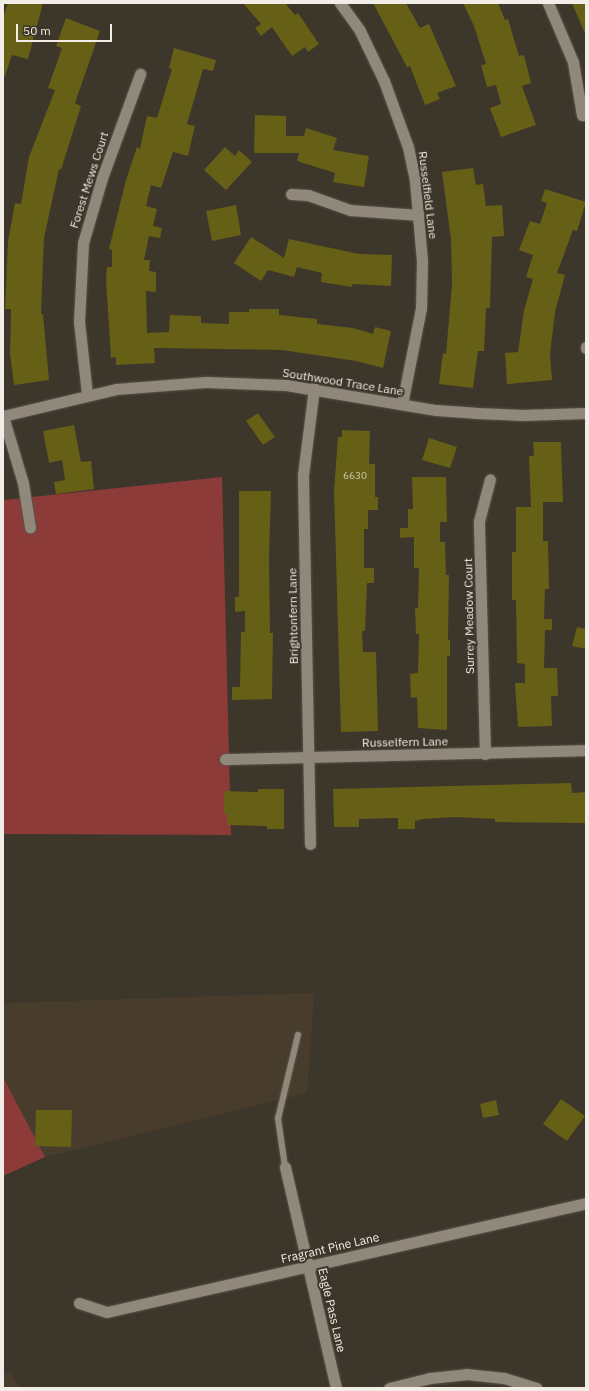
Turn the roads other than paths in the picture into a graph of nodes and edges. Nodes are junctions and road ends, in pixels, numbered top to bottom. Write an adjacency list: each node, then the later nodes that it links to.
1 (340, 3): 6 (street, Russelfield Lane)
2 (548, 3): 4 (street)
3 (140, 74): 8 (street, Forest Mews Court)
4 (582, 115)
5 (291, 194): 6 (street)
6 (419, 215): 9 (street, Russelfield Lane)
7 (314, 388): 8 (street, Southwood Trace Lane); 9 (street, Southwood Trace Lane); 16 (street, Brightonfern Lane)
8 (88, 394): 11 (street, Southwood Trace Lane)
9 (402, 404): 10 (street, Southwood Trace Lane)
10 (586, 413)
11 (3, 416): 13 (street)
12 (490, 479): 15 (street, Surrey Meadow Court)
13 (30, 528)
14 (586, 750): 15 (street, Russelfern Lane)
15 (485, 754): 16 (street, Russelfern Lane)
16 (309, 757): 17 (street, Russelfern Lane); 18 (street, Brightonfern Lane)
17 (225, 759)
18 (310, 844)
19 (298, 1035): 20 (lane)
20 (285, 1167): 22 (street, Eagle Pass Lane)
21 (586, 1203): 22 (street, Fragrant Pine Lane)
22 (309, 1267): 23 (street, Fragrant Pine Lane); 24 (street, Eagle Pass Lane)
23 (79, 1303)
24 (336, 1388)
25 (389, 1388): 26 (street)
26 (536, 1388)

